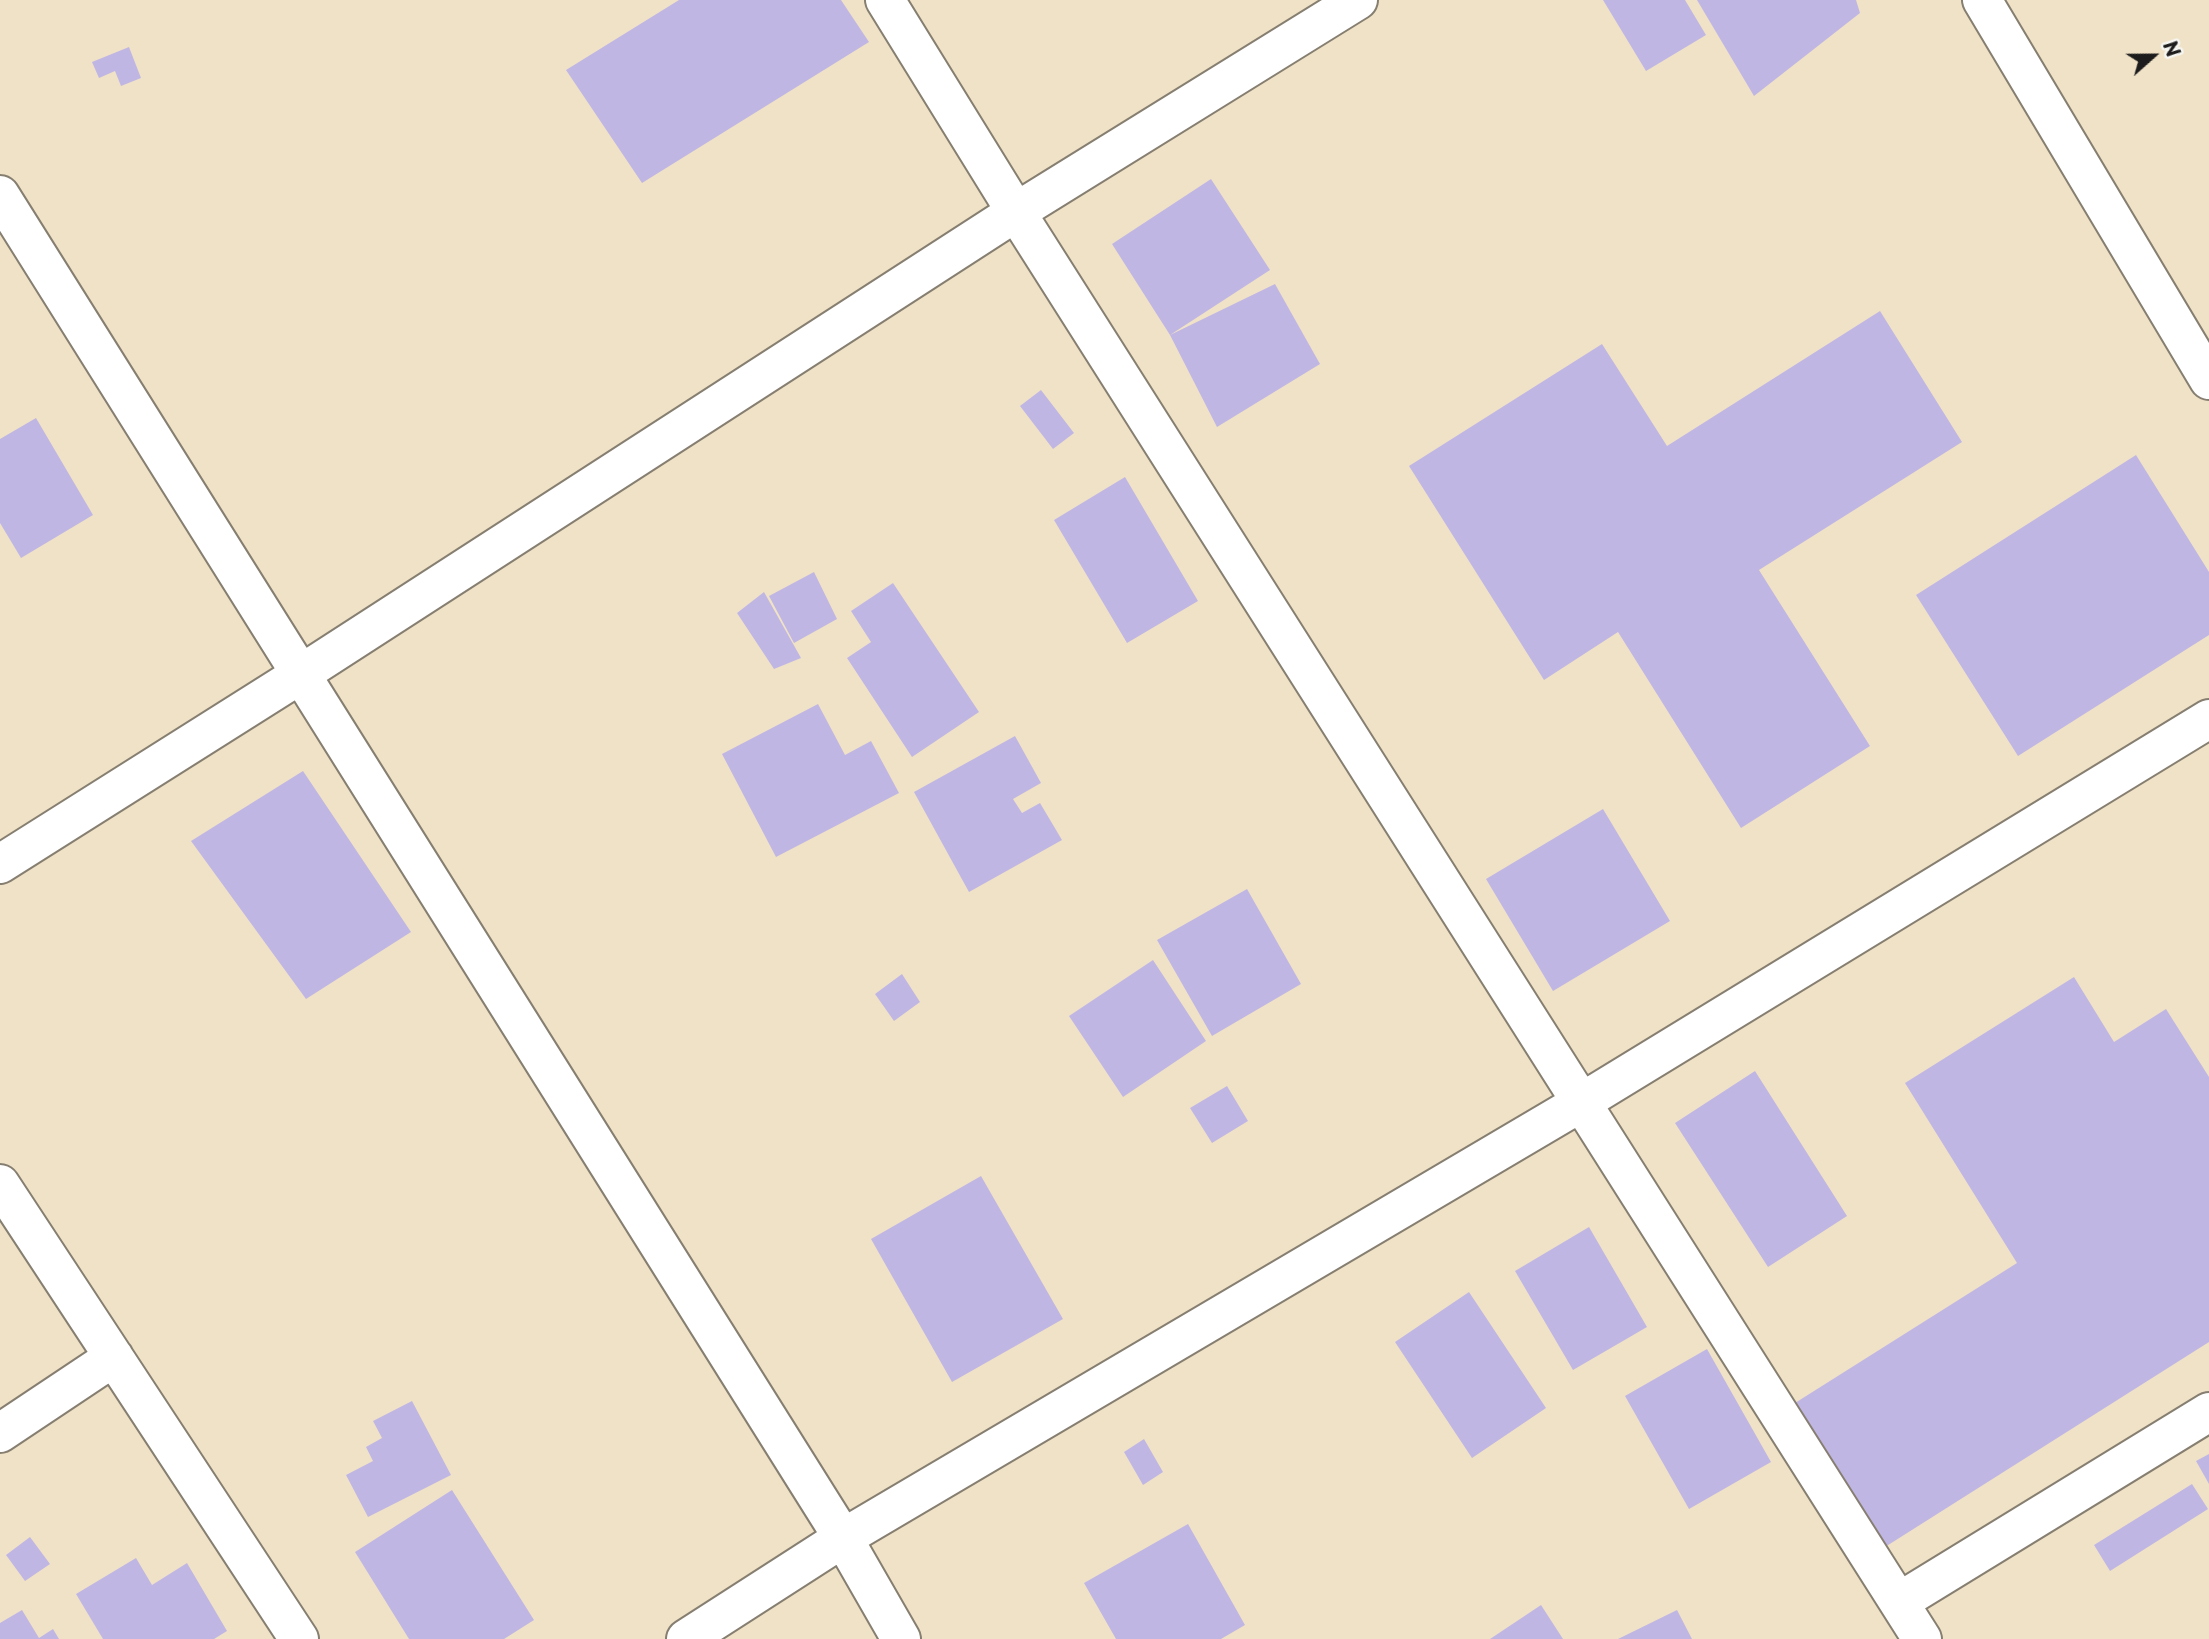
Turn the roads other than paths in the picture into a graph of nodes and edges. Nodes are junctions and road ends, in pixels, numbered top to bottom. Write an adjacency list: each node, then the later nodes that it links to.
1 (885, 0): 5 (street)
2 (1358, 0): 5 (street)
3 (1982, 0): 6 (street)
4 (0, 195): 7 (street)
5 (1016, 212): 7 (street); 10 (street)
6 (2209, 380)
7 (301, 674): 9 (street); 15 (street)
8 (2209, 719): 10 (street)
9 (0, 863)
10 (1581, 1102): 15 (street); 16 (street)
11 (0, 1184): 12 (street)
12 (114, 1357): 14 (street); 17 (street)
13 (2209, 1412): 16 (street)
14 (0, 1433)
15 (843, 1538): 18 (street); 19 (street)
16 (1899, 1602): 20 (street)
17 (299, 1639)
18 (686, 1639)
19 (901, 1639)
20 (1922, 1639)

